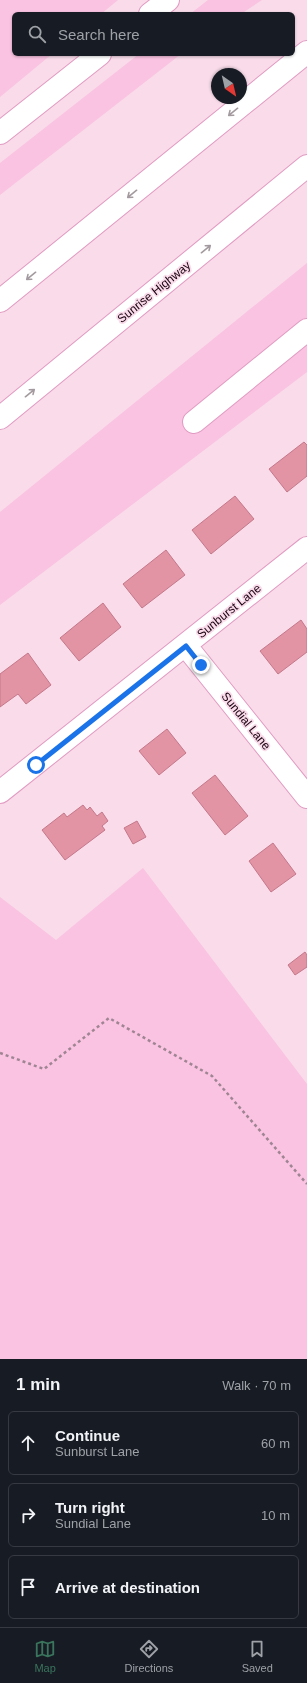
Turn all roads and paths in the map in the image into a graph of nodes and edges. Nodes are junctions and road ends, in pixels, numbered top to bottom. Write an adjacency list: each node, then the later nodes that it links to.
1 (168, 0): 2 (main road)
2 (153, 12)
3 (307, 47): 6 (main road)
4 (307, 52): 6 (main road)
5 (97, 56): 7 (main road)
6 (282, 73): 9 (main road, one-way to 9)
7 (0, 133)
8 (307, 166): 11 (main road, Sunrise Highway, one-way to 8)
9 (0, 301)
10 (304, 338): 12 (main road)
11 (0, 418)
12 (194, 422)
13 (307, 548): 14 (main road, Sunburst Lane)
14 (186, 646): 15 (main road, Sunburst Lane); 16 (main road, Sundial Lane)
15 (0, 792)
16 (307, 797)
17 (0, 1053): 18 (path)
18 (307, 1184)

